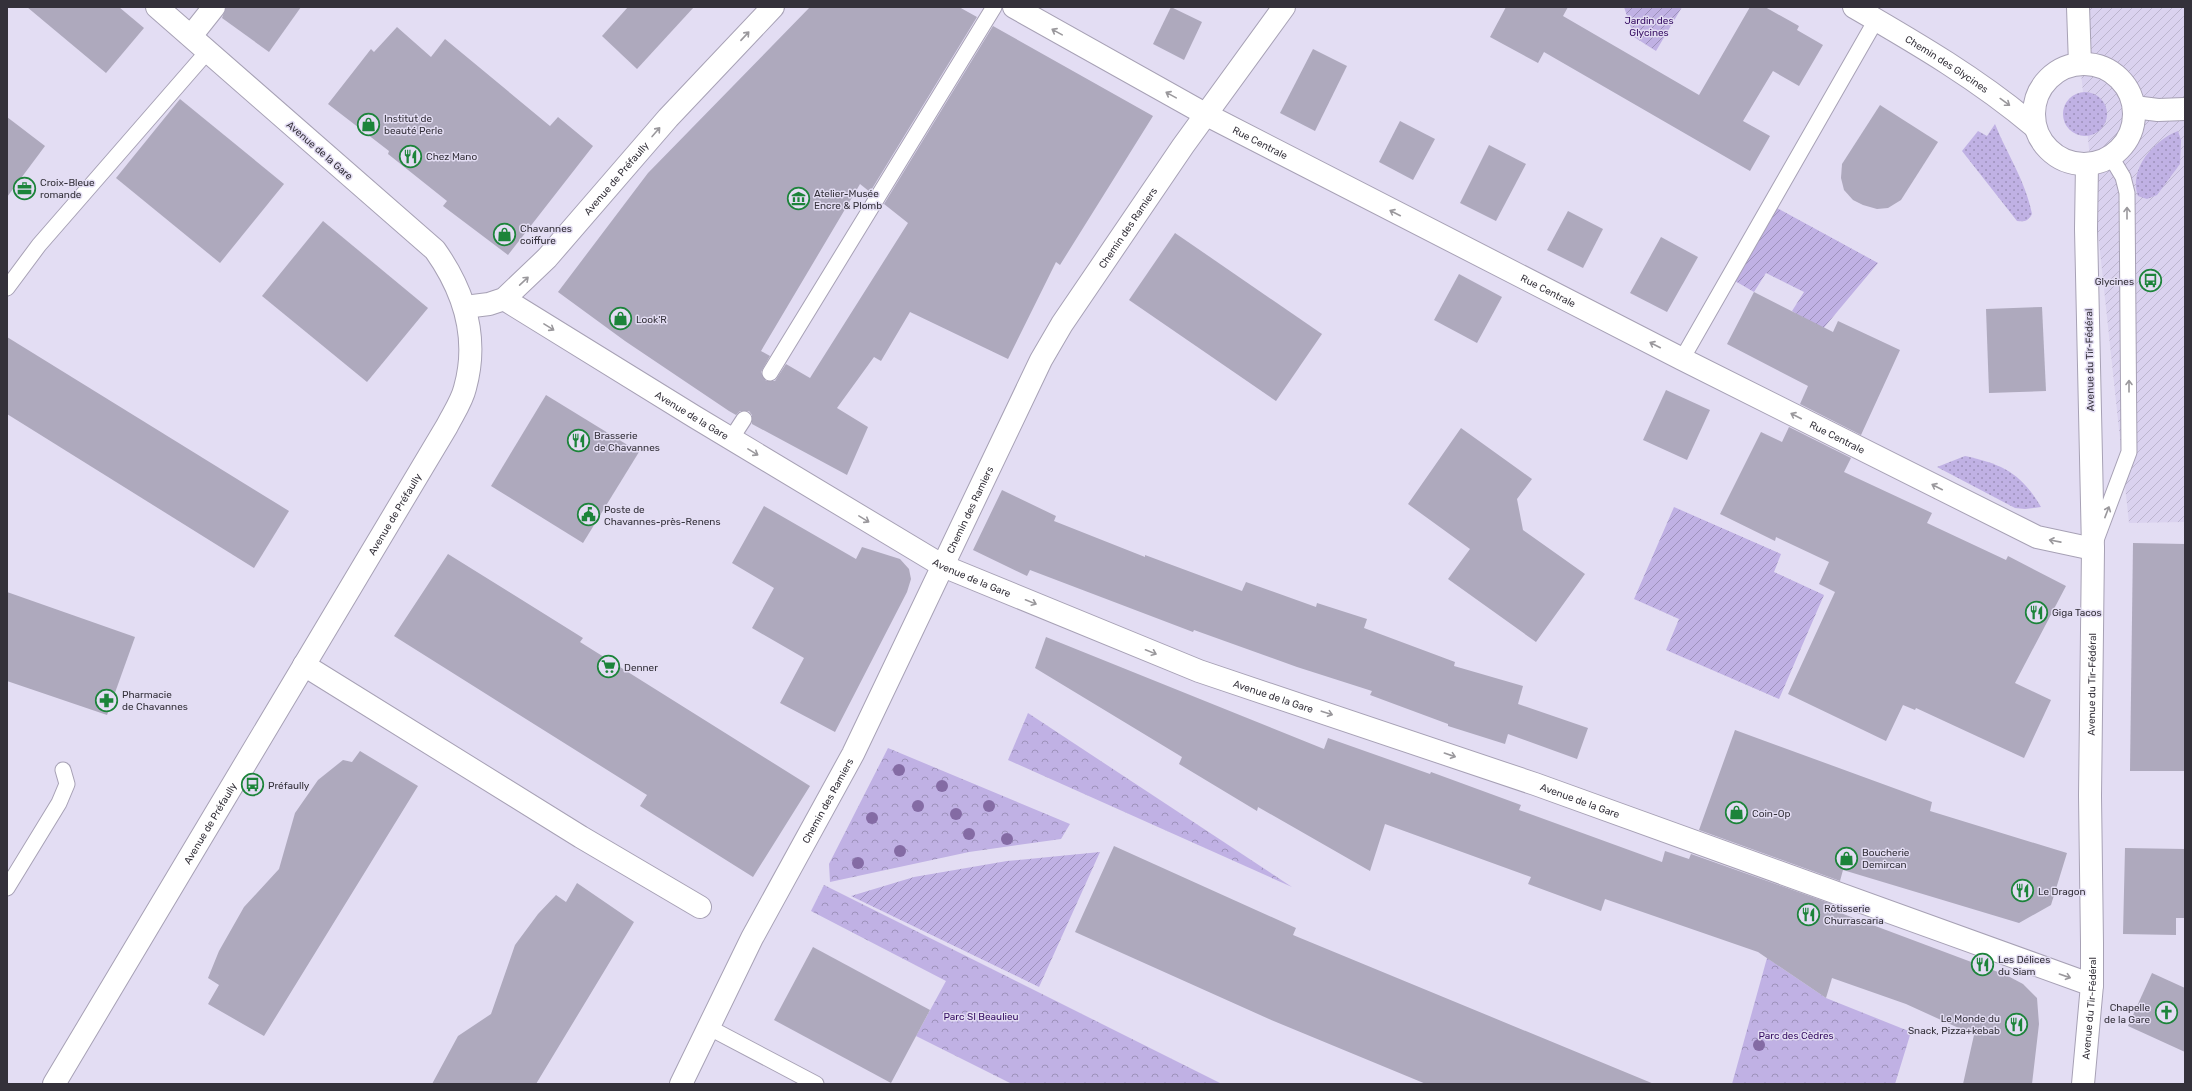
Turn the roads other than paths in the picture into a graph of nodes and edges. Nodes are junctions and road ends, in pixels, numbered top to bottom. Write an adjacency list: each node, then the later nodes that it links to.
1 (157, 7): 10 (street, Avenue de la Gare)
2 (214, 7): 10 (street)
3 (773, 7): 20 (street, Avenue de Préfaully, one-way to 3)
4 (994, 7): 23 (lane)
5 (1014, 7): 15 (street, Rue Centrale, one-way to 5)
6 (1284, 7): 15 (street, Chemin des Ramiers)
7 (1854, 7): 9 (street, Chemin des Glycines)
8 (2078, 7): 12 (street)
9 (1876, 20): 16 (street, Chemin des Glycines, one-way to 16); 22 (lane)
10 (191, 36): 11 (street, Avenue de la Gare)
11 (207, 52): 19 (lane); 21 (street, Avenue de la Gare)
12 (2080, 64): 13 (street); 16 (street)
13 (2134, 107): 14 (street); 17 (street)
14 (2185, 108)
15 (1205, 114): 22 (street, Rue Centrale, one-way to 15); 27 (street, Chemin des Ramiers)
16 (2035, 127): 18 (street)
17 (2111, 157): 18 (street); 26 (lane, one-way to 17)
18 (2087, 164): 26 (street, Avenue du Tir-Fédéral)
19 (7, 288)
20 (504, 299): 21 (street, Avenue de Préfaully); 25 (street, Avenue de la Gare, one-way to 25)
21 (465, 307): 28 (street, Avenue de Préfaully)
22 (1682, 359): 26 (street, Rue Centrale, one-way to 22)
23 (770, 373)
24 (744, 419): 25 (lane)
25 (731, 439): 27 (street, Avenue de la Gare, one-way to 27)
26 (2093, 549): 32 (street, Avenue du Tir-Fédéral)
27 (943, 566): 32 (street, Avenue de la Gare, one-way to 32); 33 (street, Chemin des Ramiers)
28 (304, 665): 31 (street); 34 (street, Avenue de Préfaully)
29 (64, 770): 30 (lane)
30 (7, 888)
31 (700, 907)
32 (2092, 986): 37 (street, Avenue du Tir-Fédéral)
33 (708, 1027): 35 (street, Chemin des Ramiers); 36 (lane)
34 (54, 1084)
35 (681, 1084)
36 (816, 1084)
37 (2083, 1084)

